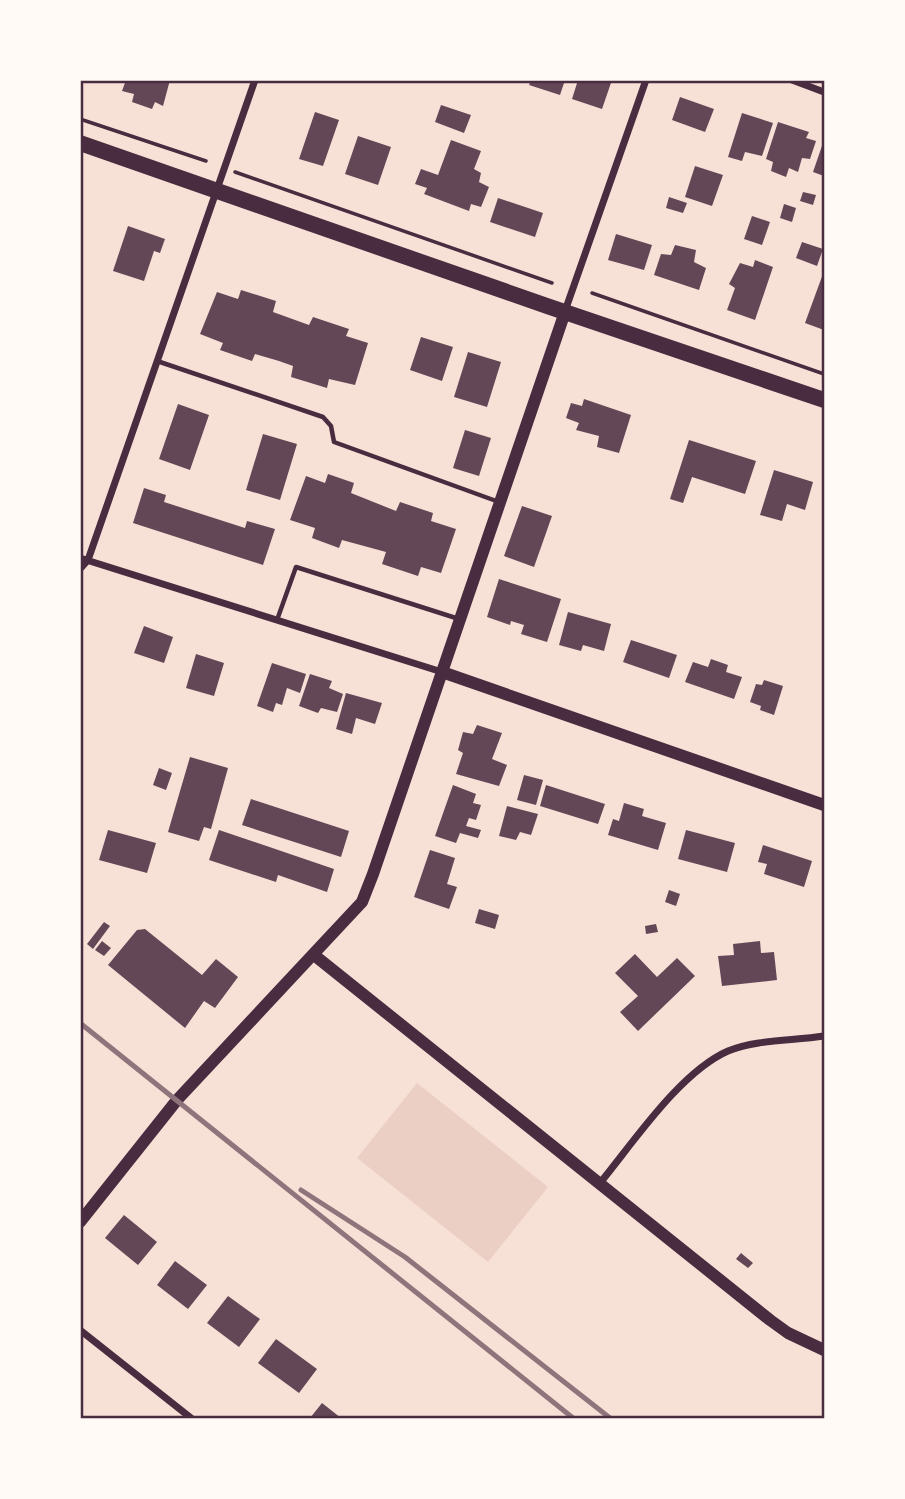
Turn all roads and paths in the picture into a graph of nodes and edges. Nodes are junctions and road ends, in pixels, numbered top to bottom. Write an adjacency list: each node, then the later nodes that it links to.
1 (255, 80): 9 (street)
2 (646, 80): 12 (street)
3 (792, 80): 4 (street)
4 (824, 92)
5 (80, 119): 7 (path)
6 (80, 143): 9 (main road)
7 (206, 161)
8 (235, 172): 10 (path)
9 (218, 190): 12 (main road); 13 (street)
10 (552, 284)
11 (592, 293): 14 (path)
12 (565, 312): 15 (main road); 16 (street)
13 (158, 361): 16 (lane); 17 (street)
14 (824, 374)
15 (824, 400)
16 (500, 503): 19 (street)
17 (84, 559): 18 (street); 20 (street)
18 (80, 569)
19 (460, 619): 20 (lane); 21 (street)
20 (277, 620): 21 (street)
21 (442, 672): 22 (street); 23 (street)
22 (824, 805)
23 (314, 955): 25 (street); 26 (street)
24 (824, 1036): 25 (street)
25 (600, 1183): 28 (street)
26 (80, 1222)
27 (80, 1330): 29 (street)
28 (824, 1350)
29 (191, 1419)

